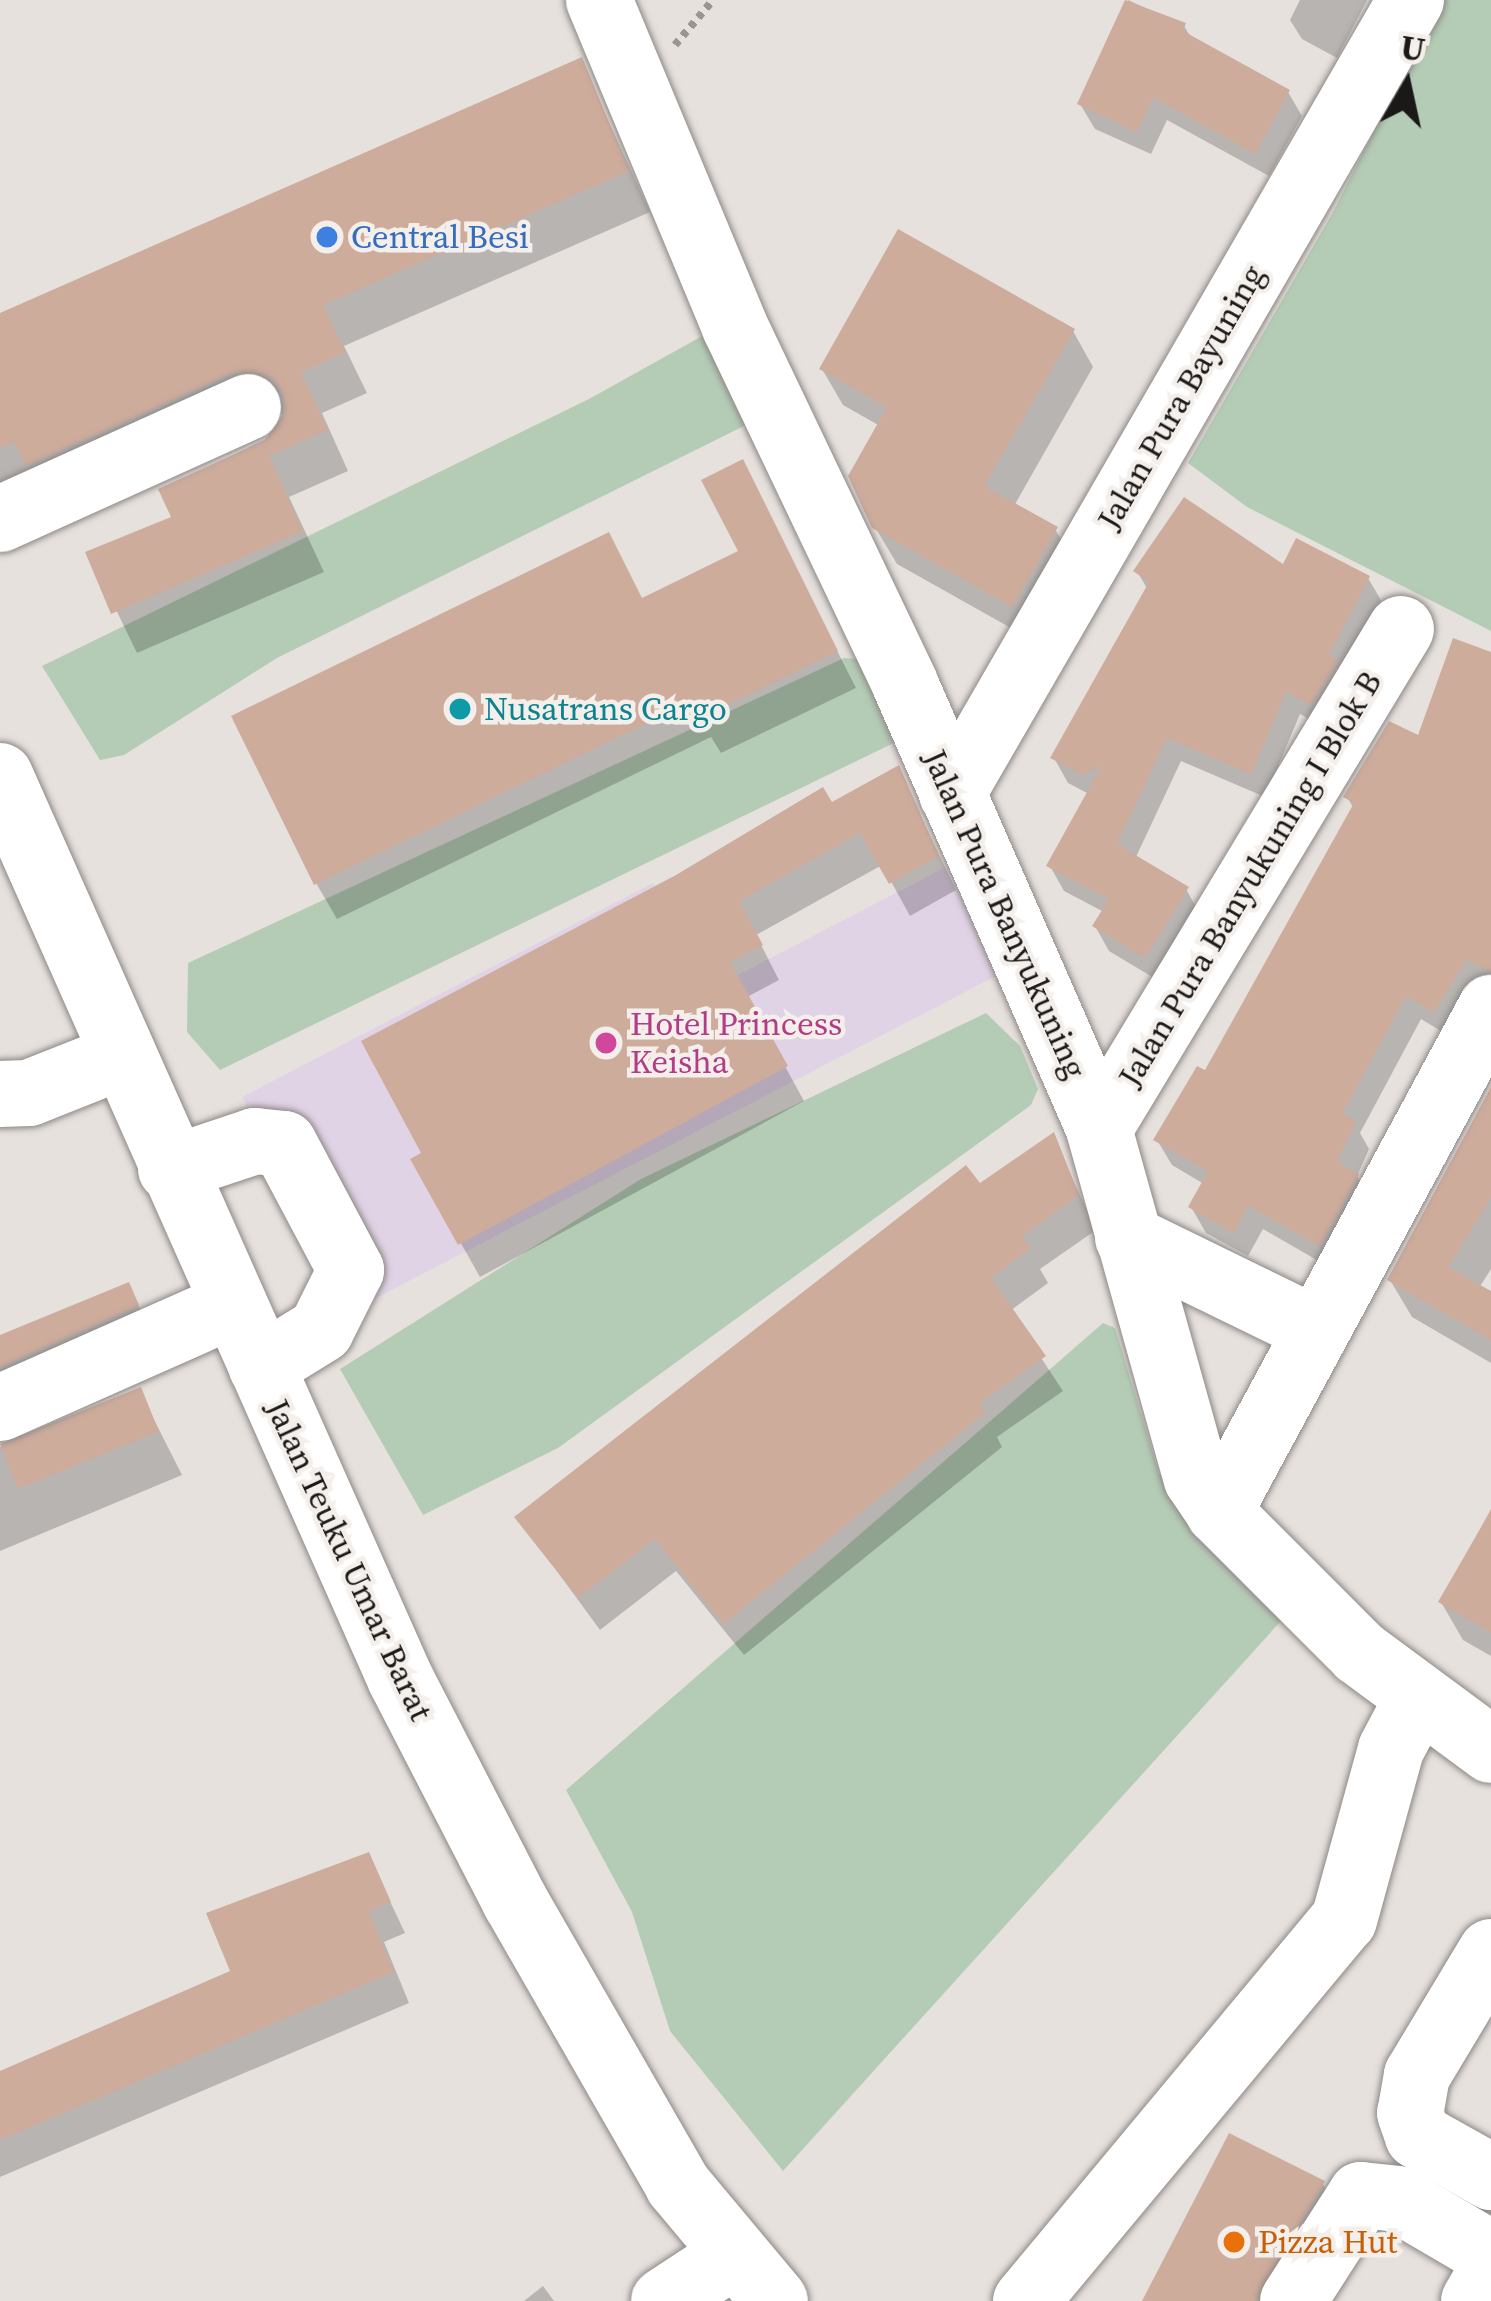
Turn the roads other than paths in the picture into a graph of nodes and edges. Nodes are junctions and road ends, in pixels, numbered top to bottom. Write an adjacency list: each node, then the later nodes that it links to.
1 (599, 0): 6 (main road, Jalan Pura Banyukuning)
2 (1411, 0): 6 (main road, Jalan Pura Bayuning)
3 (248, 407): 4 (main road)
4 (0, 519)
5 (1401, 629): 11 (main road, Jalan Pura Banyukuning I Blok B)
6 (952, 794): 11 (main road, Jalan Pura Banyukuning)
7 (4, 796): 9 (main road, Jalan Teuku Umar Barat)
8 (1491, 1008): 15 (main road)
9 (120, 1057): 10 (main road); 12 (main road, Jalan Teuku Umar Barat)
10 (0, 1094)
11 (1099, 1129): 13 (main road, Jalan Pura Banyukuning)
12 (170, 1169): 14 (main road, Jalan Teuku Umar Barat); 16 (main road)
13 (1128, 1238): 15 (main road); 18 (main road, Jalan Pura Banyukuning)
14 (232, 1305): 16 (main road, Jalan Teuku Umar Barat); 17 (main road)
15 (1317, 1330): 18 (main road)
16 (261, 1367): 25 (main road, Jalan Teuku Umar Barat)
17 (0, 1408)
18 (1219, 1512): 19 (main road, Jalan Pura Banyukuning)
19 (1418, 1700): 20 (main road, Jalan Pura Banyukuning); 27 (main road)
20 (1491, 1750)
21 (1491, 1952): 22 (main road)
22 (1491, 2177)
23 (1491, 2254): 28 (main road)
24 (1491, 2272): 29 (main road)
25 (754, 2278): 26 (main road)
26 (664, 2301)
27 (1026, 2301)
28 (1293, 2301)
29 (1474, 2301)

